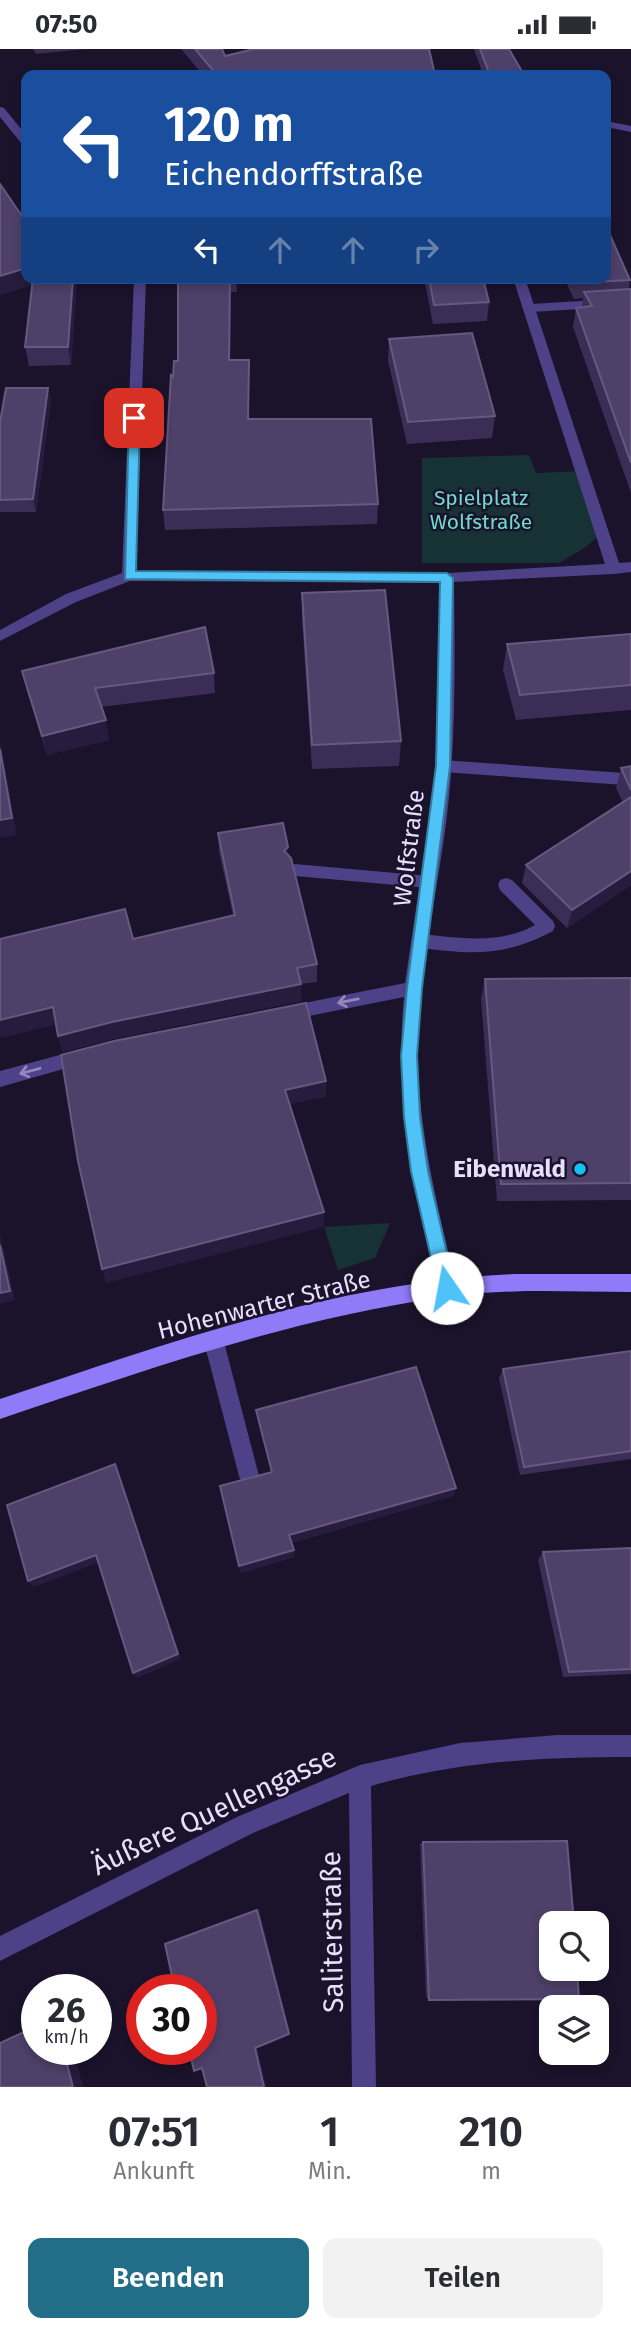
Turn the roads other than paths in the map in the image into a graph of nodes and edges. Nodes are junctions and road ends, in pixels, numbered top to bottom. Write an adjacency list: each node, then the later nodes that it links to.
1 (0, 110): 4 (street)
2 (611, 125): 3 (street)
3 (631, 129)
4 (21, 136)
5 (140, 284): 10 (street)
6 (521, 284): 8 (street)
7 (631, 302): 8 (street)
8 (531, 308): 9 (street)
9 (623, 568): 11 (street)
10 (129, 576): 11 (street); 12 (street)
11 (447, 578): 13 (street, Wolfstraße)
12 (0, 636)
13 (443, 766): 14 (street); 16 (street, Wolfstraße)
14 (624, 779)
15 (295, 870): 16 (street)
16 (429, 882): 18 (street, Wolfstraße)
17 (506, 884): 18 (street)
18 (421, 941): 19 (street, Wolfstraße)
19 (415, 988): 20 (street, one-way to 20); 24 (street, Wolfstraße)
20 (266, 1018)
21 (104, 1052): 22 (street, one-way to 22)
22 (0, 1079)
23 (631, 1283): 24 (street, Hohenwarter Straße)
24 (447, 1288): 25 (street, Hohenwarter Straße)
25 (214, 1342): 26 (street, Hohenwarter Straße); 27 (street)
26 (0, 1409)
27 (249, 1476)
28 (631, 1746): 29 (street, Äußere Quellengasse)
29 (360, 1776): 30 (street, Äußere Quellengasse); 31 (street, Saliterstraße)
30 (0, 1949)
31 (364, 2087)

